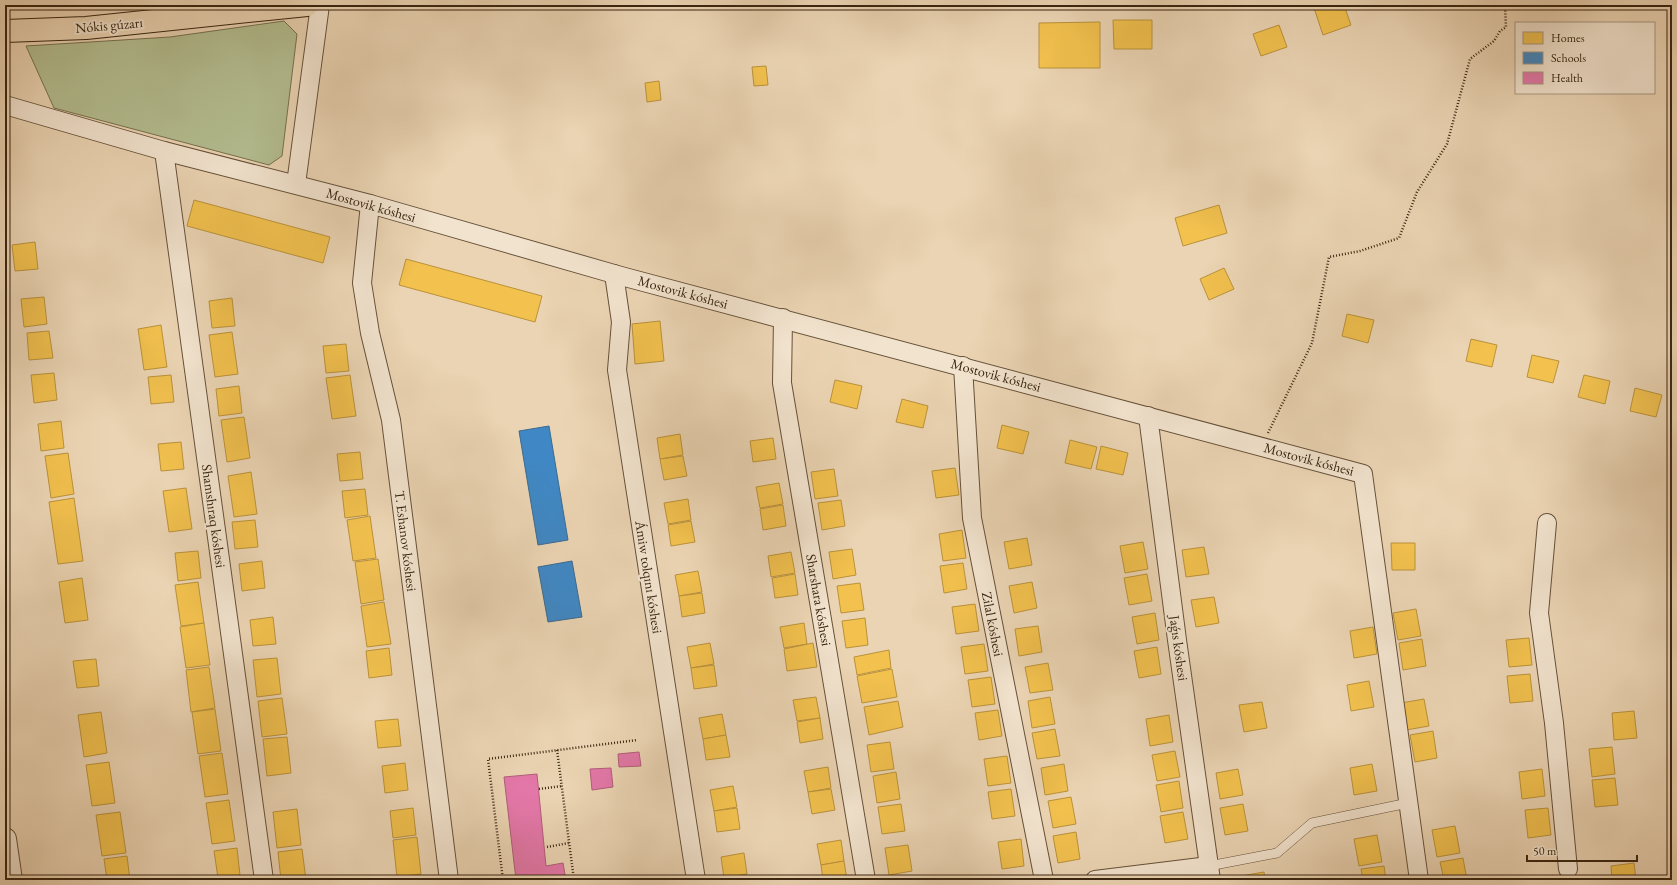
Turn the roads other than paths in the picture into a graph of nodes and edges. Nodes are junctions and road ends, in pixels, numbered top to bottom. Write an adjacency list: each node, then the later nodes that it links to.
1 (307, 5): 3 (main road, Nókis gúzarı)
2 (320, 5): 6 (street)
3 (5, 31)
4 (5, 105): 5 (street, Mostovik kóshesi)
5 (164, 151): 6 (street, Mostovik kóshesi); 18 (street, Shamshıraq kóshesi)
6 (296, 184): 7 (street, Mostovik kóshesi)
7 (370, 204): 8 (street, Mostovik kóshesi); 19 (street, T. Eshanov kóshesi)
8 (614, 274): 9 (street, Mostovik kóshesi); 20 (street, Ámiw tolqını kóshesi)
9 (783, 318): 10 (street, Mostovik kóshesi); 21 (street, Sharshara kóshesi)
10 (963, 366): 11 (street, Mostovik kóshesi); 22 (street, Zilal kóshesi)
11 (1148, 416): 13 (street, Mostovik kóshesi); 16 (street, Jaǵıs kóshesi)
12 (1547, 523): 15 (street)
13 (1408, 803): 16 (lane); 24 (street)
14 (5, 839): 17 (street)
15 (1568, 869)
16 (1210, 873): 23 (street)
17 (11, 880)
18 (264, 880)
19 (449, 880)
20 (696, 880)
21 (866, 880)
22 (1044, 880)
23 (1095, 880)
24 (1419, 880)

